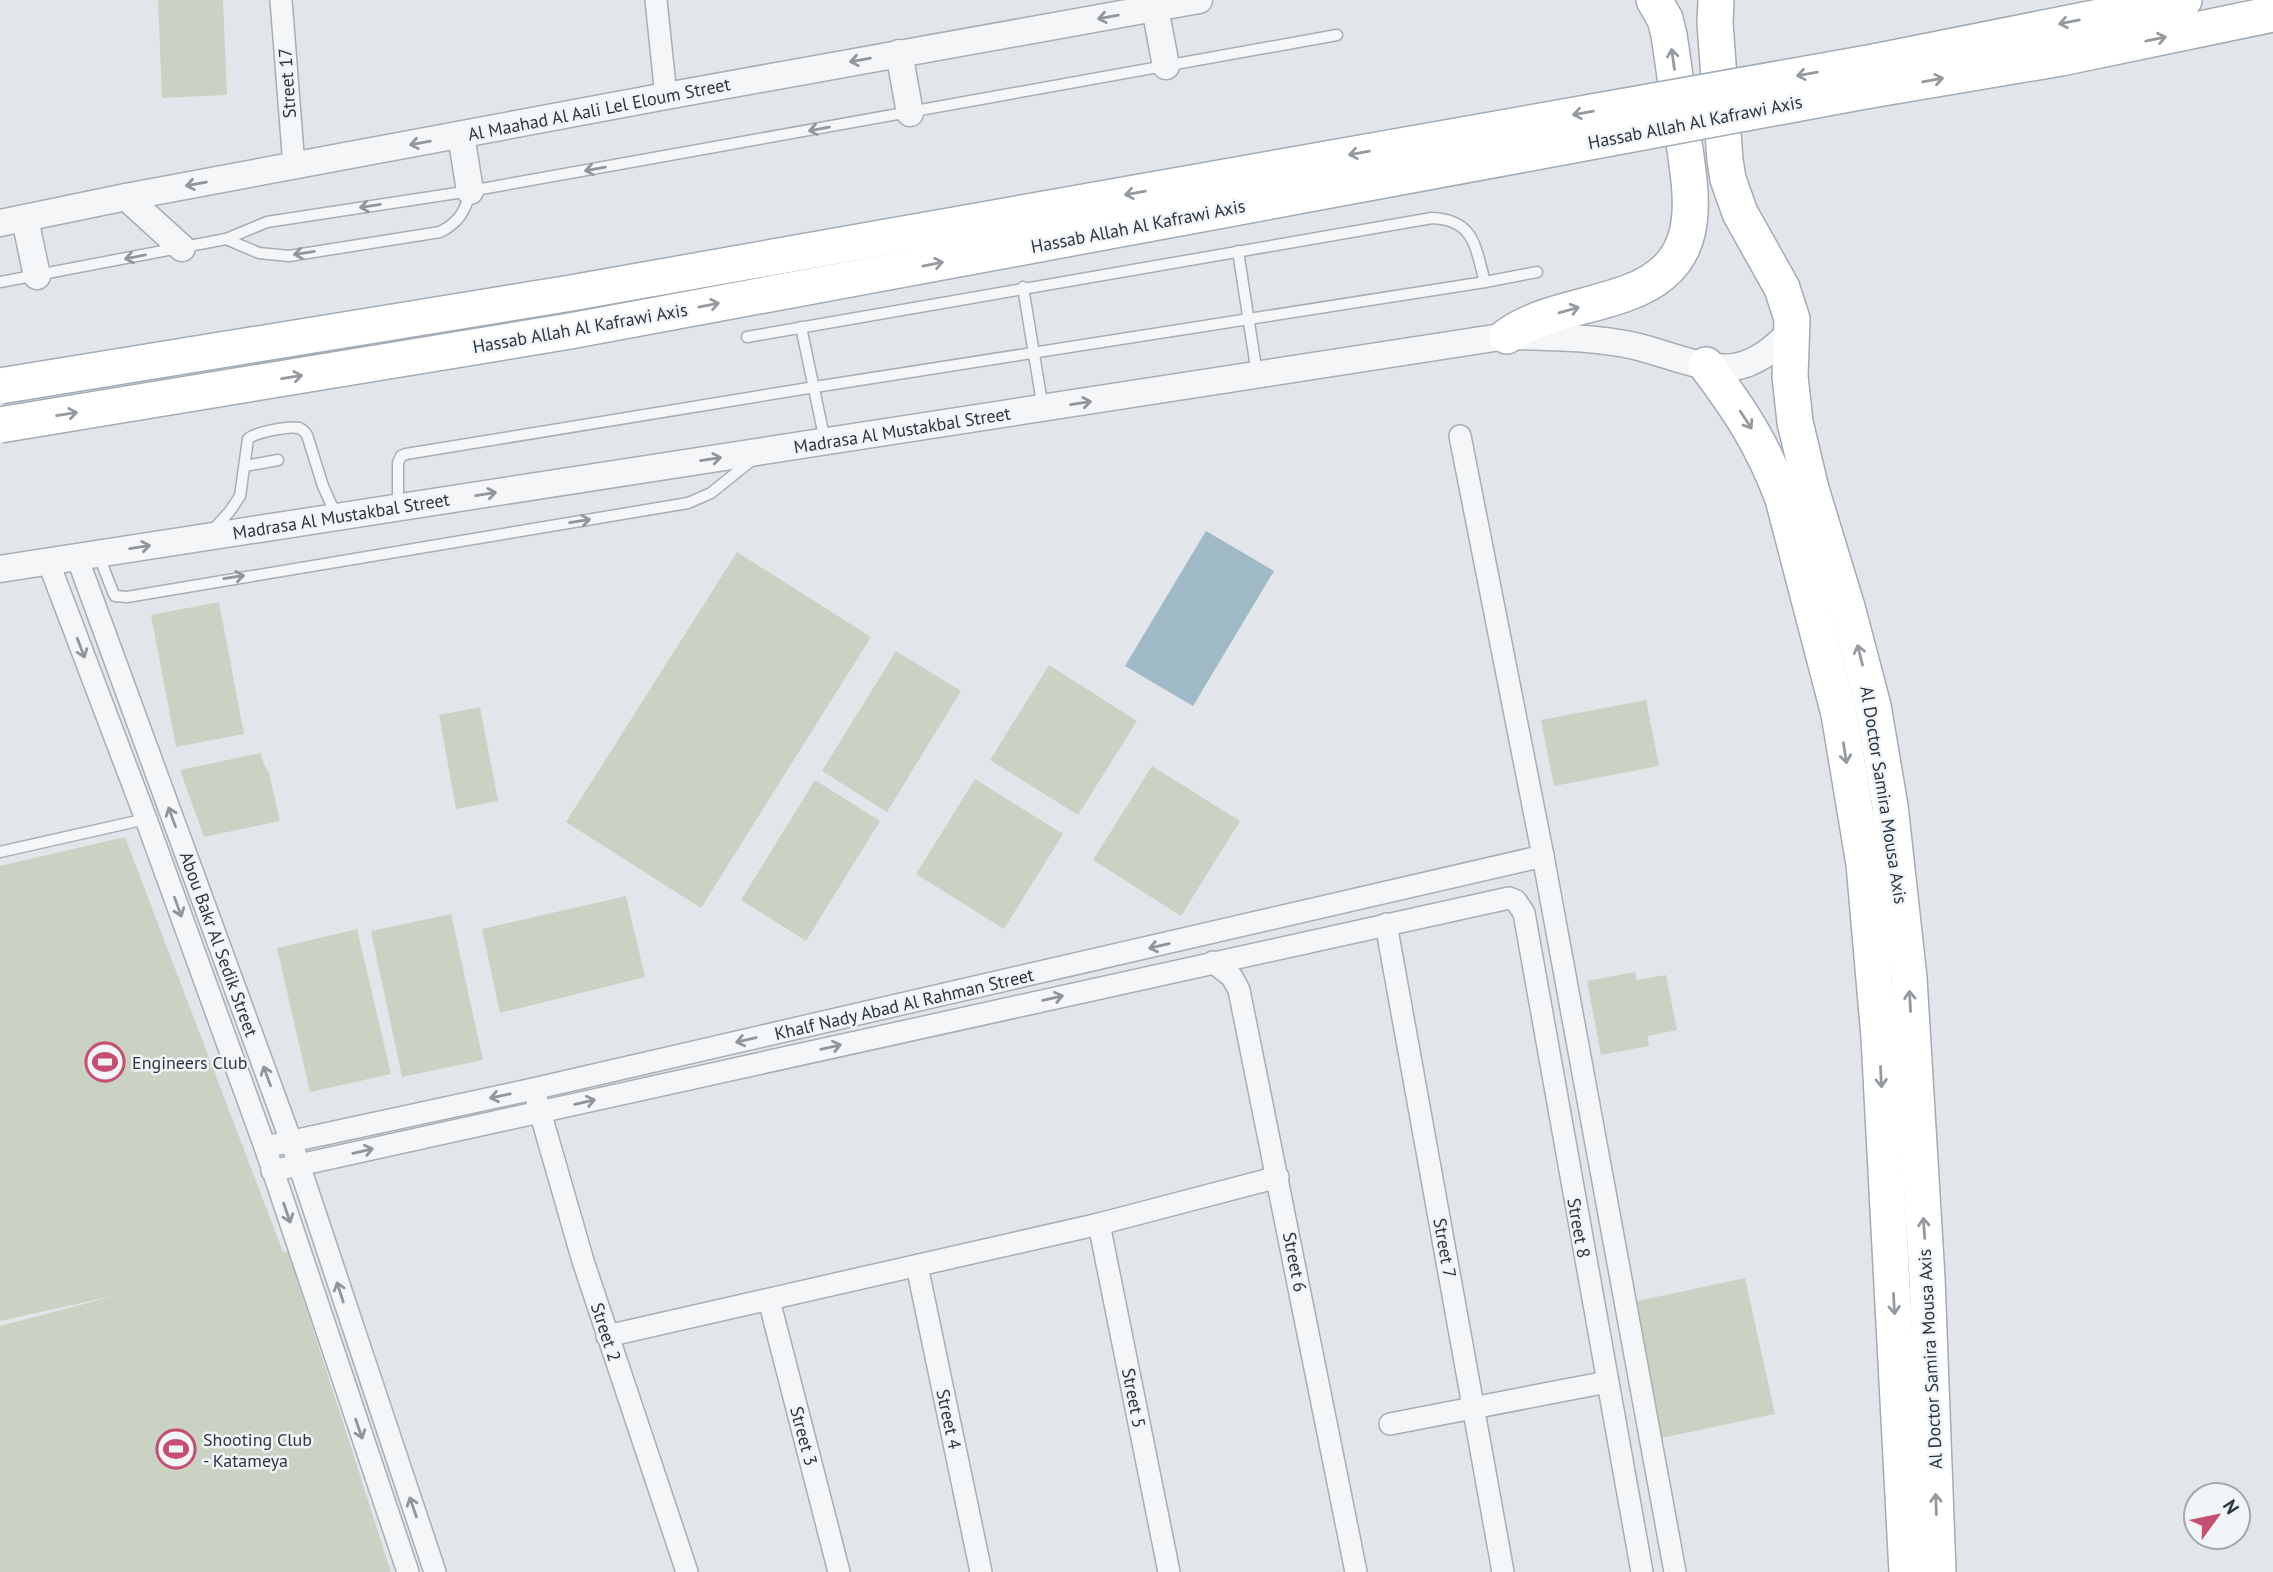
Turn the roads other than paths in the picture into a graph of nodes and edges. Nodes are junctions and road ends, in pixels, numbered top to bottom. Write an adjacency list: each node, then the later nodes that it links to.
1 (281, 0): 16 (street, Street 17)
2 (656, 0): 13 (street)
3 (1199, 0): 7 (street, Al Maahad Al Aali Lel Eloum Street)
4 (1654, 0): 31 (main road, one-way to 4)
5 (1716, 0): 30 (main road, Al Doctor Samira Mousa Axis)
6 (2184, 0): 12 (main road, Hassab Allah Al Kafrawi Axis, one-way to 12)
7 (1154, 9): 10 (street, Al Maahad Al Aali Lel Eloum Street, one-way to 10); 11 (street)
8 (2273, 14): 12 (main road, Hassab Allah Al Kafrawi Axis, one-way to 8)
9 (1337, 35): 11 (lane)
10 (899, 53): 13 (street, Al Maahad Al Aali Lel Eloum Street, one-way to 13); 14 (street)
11 (1166, 65): 14 (lane)
12 (1870, 76): 36 (main road, Hassab Allah Al Kafrawi Axis, one-way to 36, bridge); 39 (main road, Hassab Allah Al Kafrawi Axis, one-way to 12, bridge)
13 (666, 96): 15 (street, Al Maahad Al Aali Lel Eloum Street)
14 (910, 113): 17 (lane, one-way to 17)
15 (461, 135): 16 (street, Al Maahad Al Aali Lel Eloum Street, one-way to 16); 17 (street)
16 (294, 166): 18 (street, Al Maahad Al Aali Lel Eloum Street, one-way to 18)
17 (470, 191): 20 (lane, one-way to 20); 20 (lane, one-way to 20)
18 (125, 197): 19 (street, Al Maahad Al Aali Lel Eloum Street); 21 (street)
19 (13, 221): 24 (street)
20 (226, 239): 21 (lane)
21 (182, 248): 24 (lane, one-way to 24)
22 (1238, 251): 26 (lane); 27 (lane); 28 (lane)
23 (1537, 272): 26 (lane)
24 (37, 276): 25 (lane)
25 (0, 282)
26 (1485, 282): 28 (lane)
27 (1023, 287): 29 (lane); 33 (lane)
28 (1248, 319): 33 (lane); 35 (lane)
29 (801, 327): 32 (lane); 37 (lane)
30 (1792, 331): 34 (street, Madrasa Al Mustakbal Street); 85 (main road, Al Doctor Samira Mousa Axis, one-way to 30)
31 (1507, 336): 34 (street, Madrasa Al Mustakbal Street); 35 (street, Madrasa Al Mustakbal Street)
32 (747, 337)
33 (1034, 353): 37 (lane); 38 (lane)
34 (1706, 365): 84 (main road, Al Doctor Samira Mousa Axis, one-way to 84)
35 (1257, 374): 38 (street, Madrasa Al Mustakbal Street, one-way to 35)
36 (0, 386)
37 (815, 387): 41 (lane); 45 (lane)
38 (1043, 409): 41 (street, Madrasa Al Mustakbal Street)
39 (0, 425)
40 (1460, 436): 55 (street)
41 (825, 441): 42 (street, Madrasa Al Mustakbal Street)
42 (763, 451): 45 (street, Madrasa Al Mustakbal Street, one-way to 42); 48 (lane, one-way to 42)
43 (278, 460): 44 (lane)
44 (245, 466): 46 (lane); 47 (lane)
45 (398, 507): 46 (street, Madrasa Al Mustakbal Street)
46 (337, 517): 47 (street, Madrasa Al Mustakbal Street)
47 (207, 537): 48 (street, Madrasa Al Mustakbal Street, one-way to 47)
48 (88, 555): 49 (street, Madrasa Al Mustakbal Street); 51 (street, Abou Bakr Al Sedik Street)
49 (48, 561): 50 (street, Madrasa Al Mustakbal Street); 52 (street, Abou Bakr Al Sedik Street)
50 (0, 569)
51 (93, 601): 52 (street); 62 (street, Abou Bakr Al Sedik Street, one-way to 51)
52 (65, 606): 53 (street, Abou Bakr Al Sedik Street, one-way to 53)
53 (146, 819): 54 (lane); 63 (street, Abou Bakr Al Sedik Street, one-way to 63)
54 (0, 852)
55 (1542, 856): 58 (street, Khalf Nady Abad Al Rahman Street); 83 (street)
56 (1502, 899): 57 (street, Khalf Nady Abad Al Rahman Street); 71 (street, Street 8)
57 (1386, 924): 59 (street, Khalf Nady Abad Al Rahman Street); 72 (street, Street 7)
58 (1225, 930): 59 (street); 60 (street, Khalf Nady Abad Al Rahman Street, one-way to 60)
59 (1222, 960): 61 (street, Khalf Nady Abad Al Rahman Street, one-way to 59); 66 (street, Street 6)
60 (533, 1089): 61 (street, Street 2); 62 (street, Khalf Nady Abad Al Rahman Street, one-way to 62)
61 (540, 1112): 64 (street, Khalf Nady Abad Al Rahman Street, one-way to 61); 70 (street, Street 2)
62 (291, 1142): 63 (street, Khalf Nady Abad Al Rahman Street); 64 (street, Abou Bakr Al Sedik Street)
63 (265, 1147): 65 (street, Abou Bakr Al Sedik Street)
64 (299, 1165): 65 (street, Khalf Nady Abad Al Rahman Street); 75 (street, Abou Bakr Al Sedik Street, one-way to 64)
65 (272, 1171): 74 (street, Abou Bakr Al Sedik Street, one-way to 74)
66 (1278, 1177): 67 (street); 80 (street, Street 6)
67 (1099, 1224): 68 (street); 79 (street, Street 5)
68 (917, 1266): 69 (street); 78 (street, Street 4)
69 (769, 1300): 70 (street); 77 (street, Street 3)
70 (607, 1336): 76 (street, Street 2)
71 (1606, 1382): 72 (street); 82 (street, Street 8)
72 (1474, 1408): 73 (street); 81 (street, Street 7)
73 (1390, 1424)
74 (408, 1572)
75 (435, 1572)
76 (687, 1572)
77 (839, 1572)
78 (981, 1572)
79 (1169, 1572)
80 (1356, 1572)
81 (1503, 1572)
82 (1642, 1572)
83 (1675, 1572)
84 (1907, 1572)
85 (1938, 1572)

